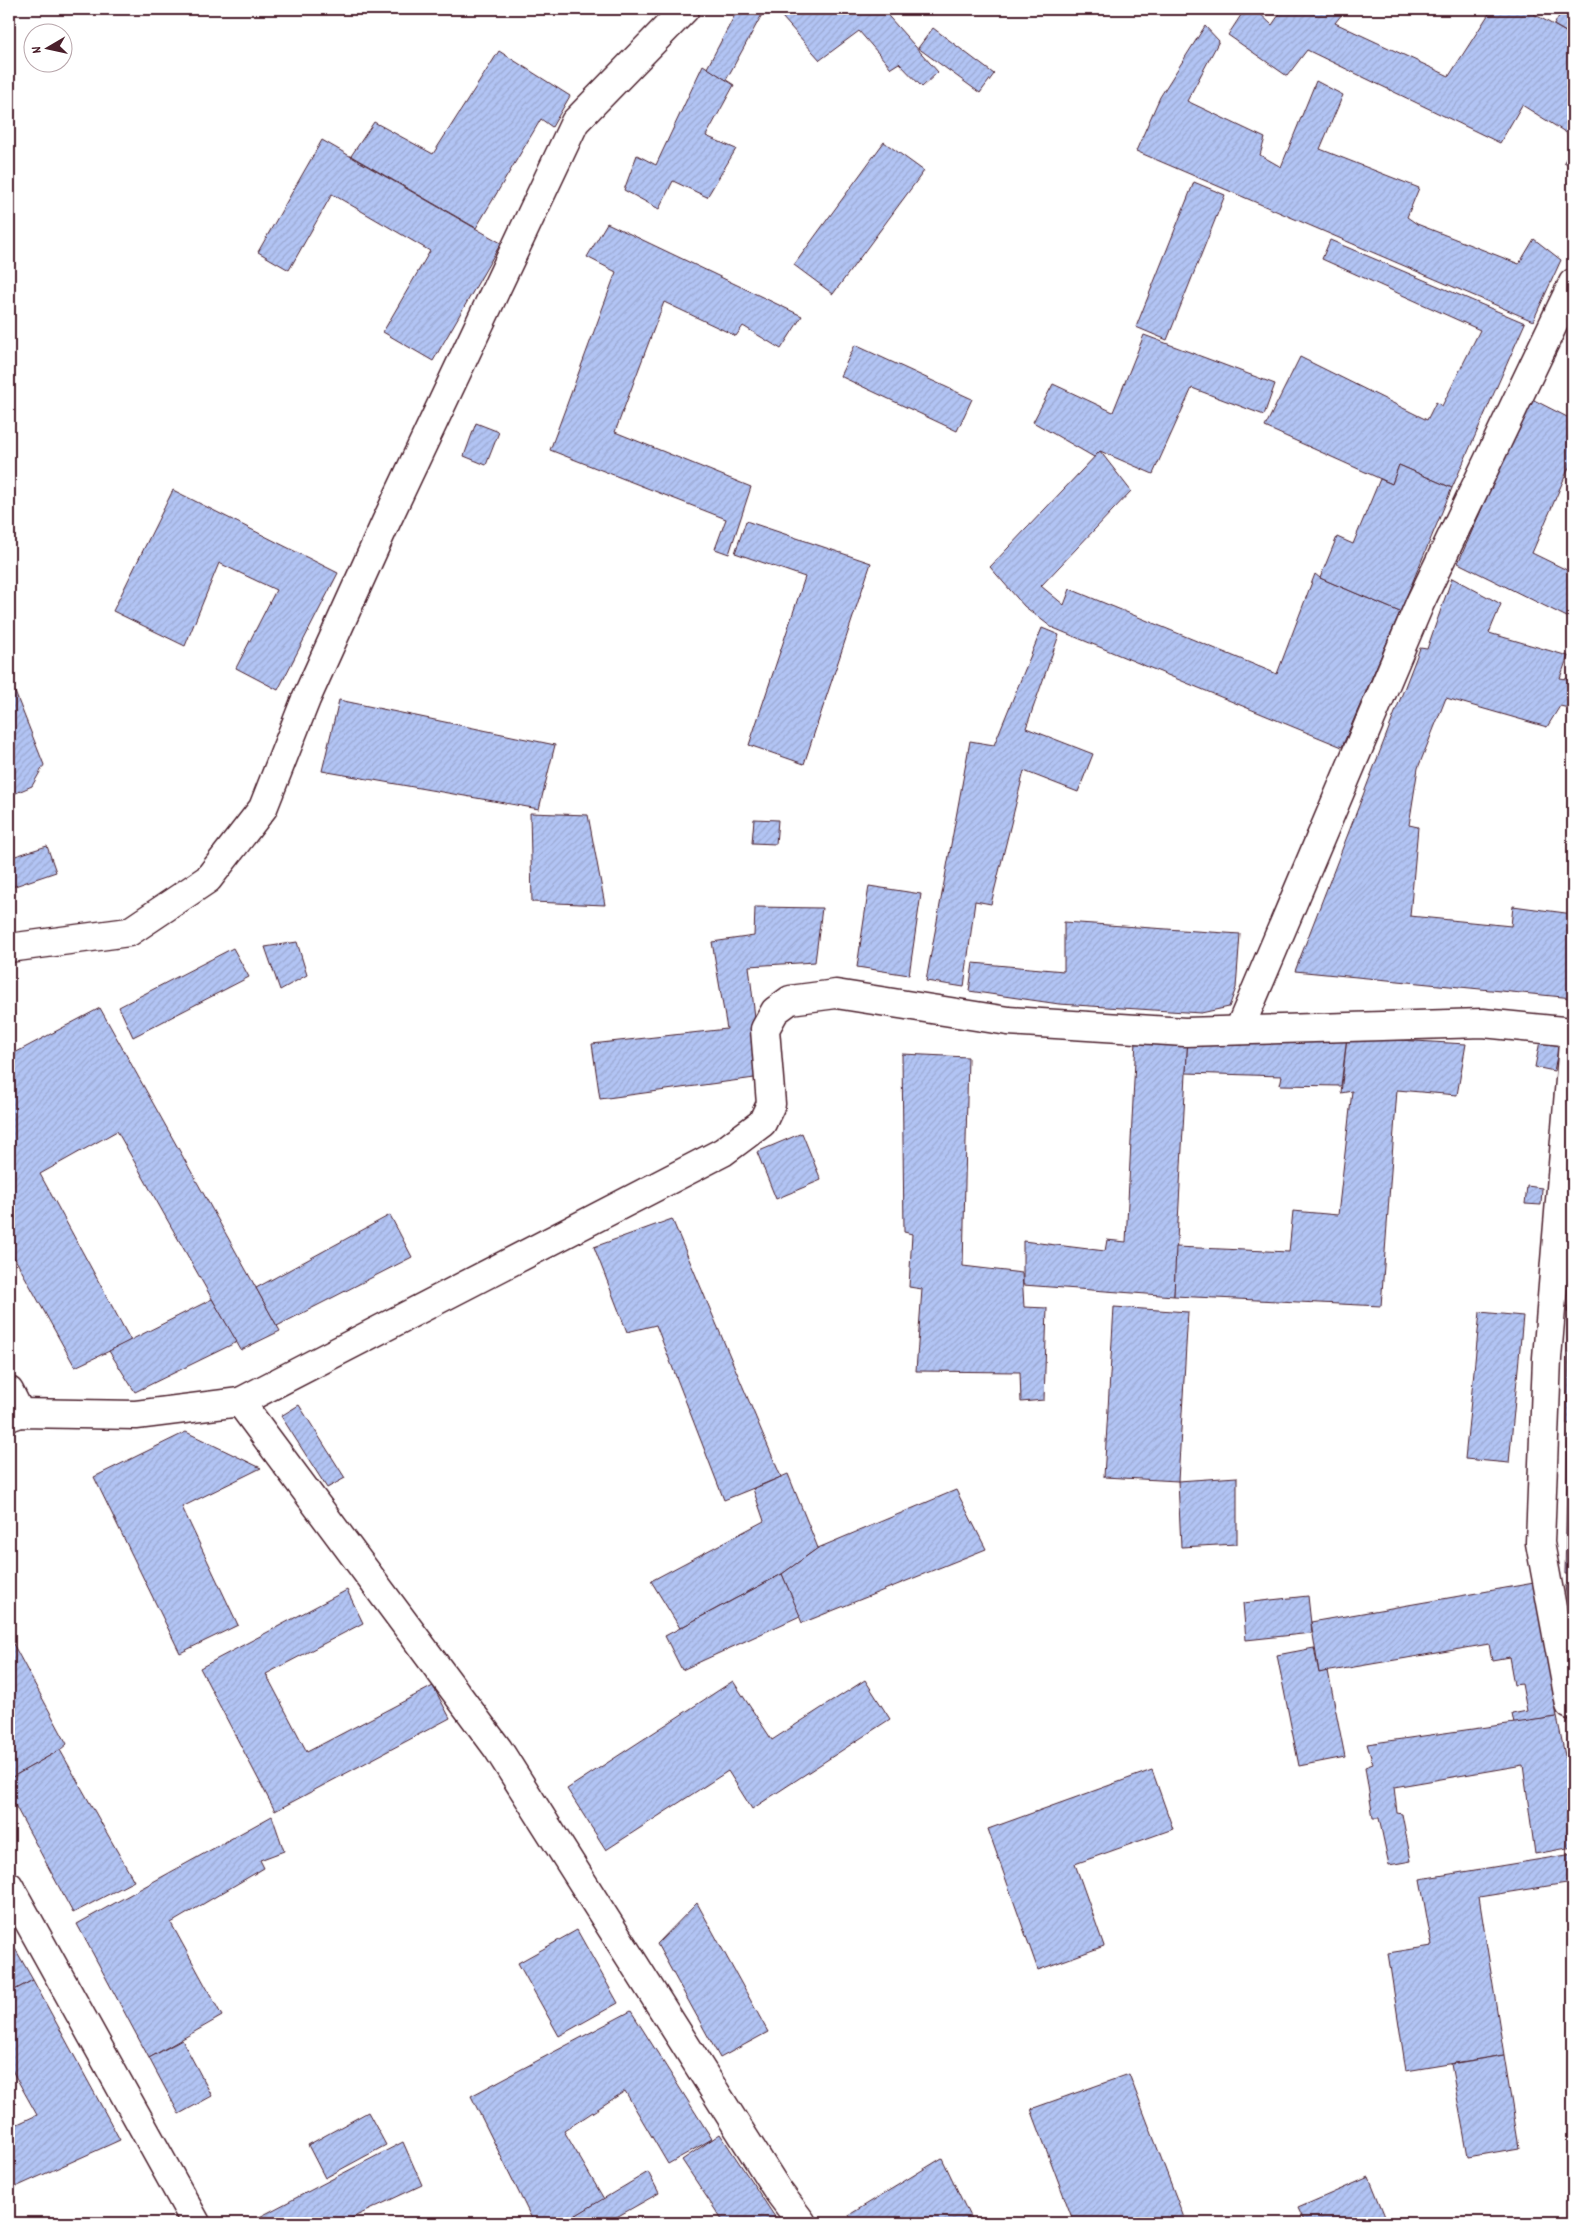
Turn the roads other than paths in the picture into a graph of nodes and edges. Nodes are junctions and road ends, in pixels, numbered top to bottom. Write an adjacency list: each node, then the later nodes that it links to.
1 (685, 9): 3 (street)
2 (1573, 283): 4 (street)
3 (9, 948)
4 (1239, 1030): 5 (street); 7 (street)
5 (1573, 1032)
6 (1573, 1043): 9 (street)
7 (240, 1402): 8 (street); 12 (street)
8 (12, 1407)
9 (1570, 1705)
10 (9, 1886): 11 (street)
11 (196, 2223)
12 (802, 2223)

